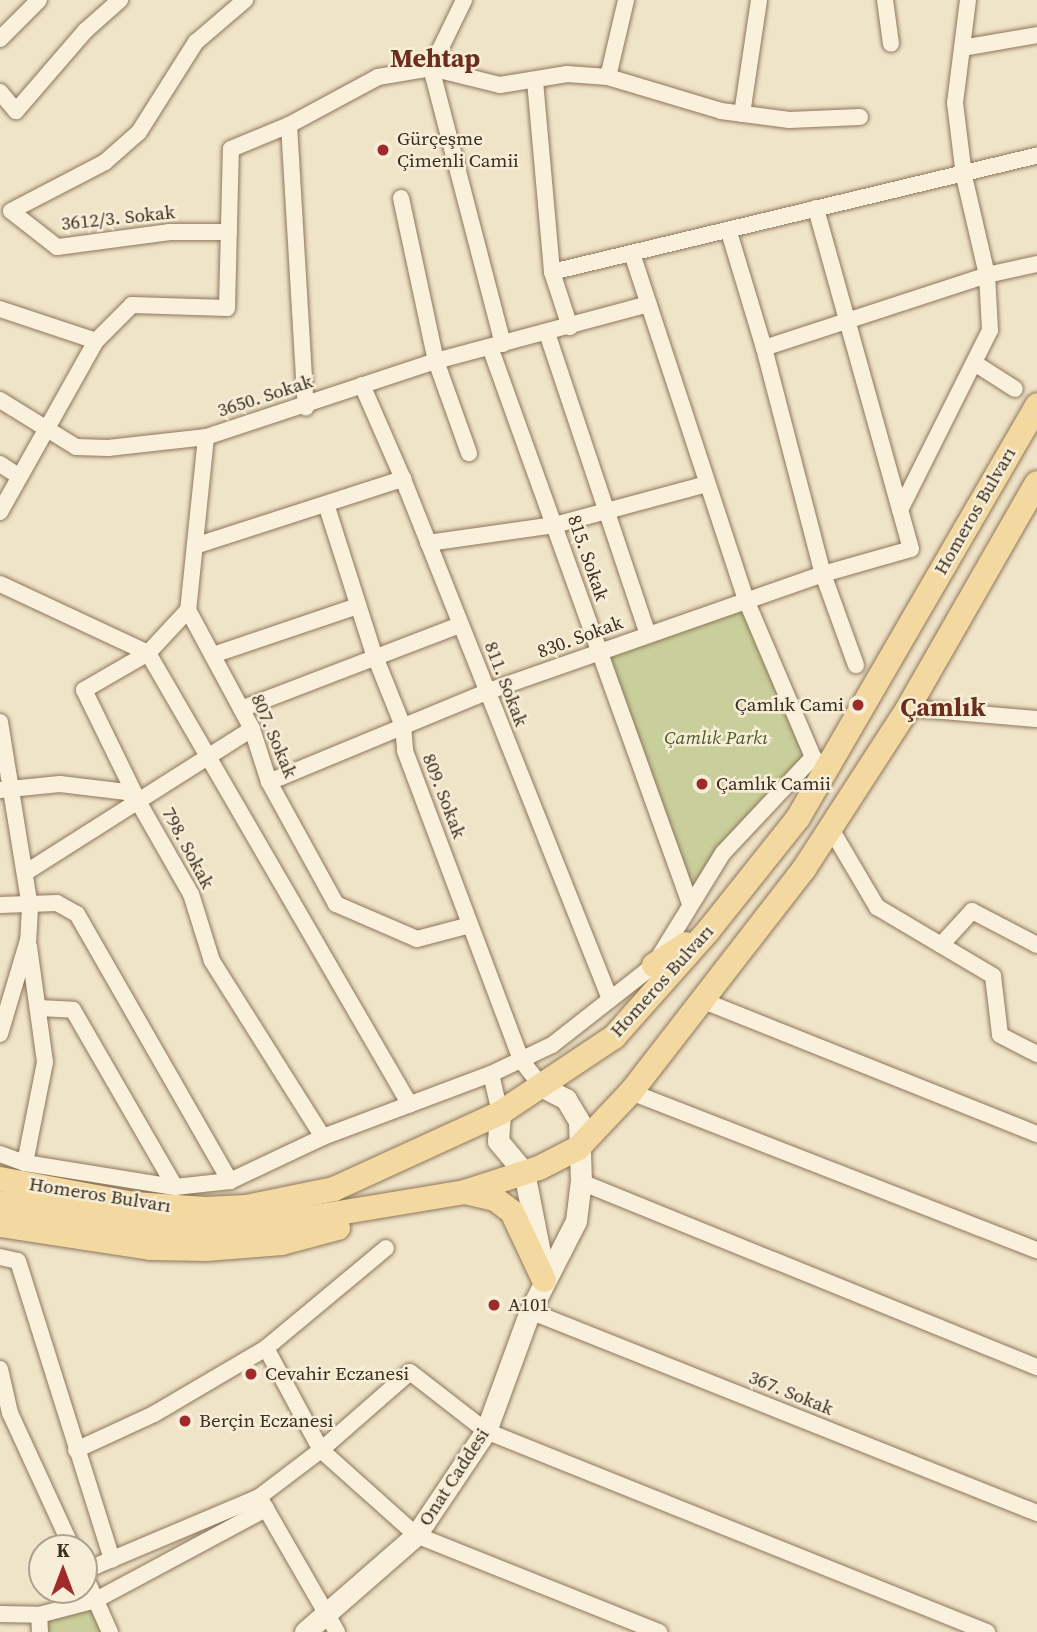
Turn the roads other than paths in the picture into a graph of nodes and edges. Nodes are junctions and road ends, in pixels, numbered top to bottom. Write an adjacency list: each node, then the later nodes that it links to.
1 (39, 0): 10 (street)
2 (120, 0): 16 (street)
3 (246, 0): 24 (street, 3612/3. Sokak)
4 (464, 0): 13 (street)
5 (626, 0): 14 (street)
6 (759, 0): 17 (street)
7 (885, 0): 11 (street)
8 (968, 0): 12 (street)
9 (1037, 35): 12 (street)
10 (0, 39)
11 (891, 44)
12 (962, 48): 21 (street)
13 (431, 68): 15 (street); 19 (street); 36 (street, 815. Sokak)
14 (608, 77): 15 (street); 17 (street)
15 (535, 81): 28 (street)
16 (0, 92)
17 (742, 114): 18 (street)
18 (860, 117)
19 (289, 125): 24 (street); 44 (street)
20 (1037, 156): 21 (street)
21 (964, 176): 23 (street); 29 (street)
22 (401, 198): 38 (street)
23 (816, 208): 25 (street); 32 (street)
24 (229, 232): 35 (street)
25 (729, 232): 26 (street); 37 (street)
26 (632, 253): 28 (street); 30 (street)
27 (1037, 264): 29 (street)
28 (552, 272): 33 (street)
29 (988, 275): 32 (street); 39 (street)
30 (649, 304): 33 (street, 3650. Sokak); 52 (street)
31 (0, 309): 35 (street)
32 (849, 320): 37 (street); 54 (street)
33 (570, 327): 34 (street, 3650. Sokak)
34 (547, 333): 36 (street, 3650. Sokak); 56 (street)
35 (96, 341): 45 (street)
36 (497, 345): 38 (street, 3650. Sokak); 57 (street, 815. Sokak)
37 (764, 348): 60 (street)
38 (436, 361): 40 (street, 3650. Sokak); 47 (street)
39 (976, 364): 41 (street); 54 (street)
40 (362, 385): 44 (street, 3650. Sokak); 50 (street, 811. Sokak)
41 (1015, 389)
42 (0, 400): 45 (street, 3650. Sokak)
43 (1037, 405): 77 (main road, Homeros Bulvarı)
44 (306, 407): 46 (street, 3650. Sokak)
45 (47, 430): 46 (street, 3650. Sokak); 49 (street)
46 (206, 437): 59 (street)
47 (469, 453)
48 (0, 464): 49 (street)
49 (17, 475): 55 (street)
50 (403, 479): 53 (street); 58 (street, 811. Sokak)
51 (1037, 483): 73 (main road, Homeros Bulvarı)
52 (707, 484): 56 (street); 62 (street)
53 (326, 504): 59 (street); 63 (street, 809. Sokak)
54 (900, 510): 60 (street, 830. Sokak)
55 (0, 512)
56 (604, 512): 57 (street); 66 (street)
57 (555, 525): 58 (street); 68 (street, 815. Sokak)
58 (428, 542): 65 (street, 811. Sokak)
59 (195, 546): 64 (street)
60 (823, 573): 62 (street, 830. Sokak); 71 (street)
61 (0, 583): 67 (street)
62 (746, 600): 66 (street, 830. Sokak); 80 (street)
63 (358, 606): 69 (street, 809. Sokak); 70 (street)
64 (188, 610): 67 (street, 798. Sokak); 70 (street, 807. Sokak)
65 (460, 625): 69 (street); 72 (street, 811. Sokak)
66 (648, 635): 68 (street, 830. Sokak)
67 (148, 653): 81 (street); 84 (street, 798. Sokak)
68 (598, 653): 72 (street, 830. Sokak); 87 (street, 815. Sokak)
69 (374, 654): 74 (street); 78 (street, 809. Sokak)
70 (213, 655): 74 (street, 807. Sokak)
71 (856, 665)
72 (486, 692): 78 (street, 830. Sokak); 96 (street, 811. Sokak)
73 (908, 708): 75 (street); 85 (main road, Homeros Bulvarı)
74 (241, 709): 79 (street, 807. Sokak)
75 (1037, 719)
76 (0, 722): 83 (street)
77 (853, 724): 80 (main road); 91 (main road, Homeros Bulvarı)
78 (402, 726): 82 (street, 830. Sokak); 90 (street, 809. Sokak)
79 (252, 729): 81 (street); 82 (street, 807. Sokak)
80 (813, 757): 87 (street)
81 (209, 759): 84 (street); 105 (street)
82 (269, 782): 90 (street, 807. Sokak)
83 (6, 789): 84 (street); 86 (street)
84 (139, 803): 86 (street); 108 (street, 798. Sokak)
85 (831, 829): 93 (street); 97 (main road, Homeros Bulvarı)
86 (28, 871): 89 (street)
87 (689, 901): 95 (street)
88 (0, 905): 89 (street)
89 (30, 907): 92 (street); 114 (street)
90 (470, 925): 101 (street, 809. Sokak)
91 (708, 931): 95 (main road); 103 (main road, Homeros Bulvarı)
92 (28, 940): 98 (street); 99 (street)
93 (941, 945): 94 (street); 100 (street)
94 (1037, 945)
95 (653, 965): 96 (street)
96 (610, 999): 101 (street)
97 (699, 999): 104 (main road, Homeros Bulvarı); 107 (street)
98 (38, 1008): 111 (street); 116 (street)
99 (0, 1034)
100 (1037, 1054)
101 (521, 1059): 102 (street); 103 (street, 809. Sokak)
102 (491, 1074): 105 (street); 106 (street)
103 (542, 1087): 106 (main road, Homeros Bulvarı); 109 (main road, Onat Caddesi)
104 (631, 1092): 109 (main road, Homeros Bulvarı); 122 (street)
105 (410, 1105): 108 (street)
106 (500, 1112): 112 (main road); 113 (main road, Homeros Bulvarı)
107 (1037, 1134)
108 (323, 1138): 114 (street)
109 (578, 1148): 112 (main road, Homeros Bulvarı); 115 (main road, Onat Caddesi)
110 (0, 1154): 111 (street)
111 (25, 1163): 116 (street)
112 (524, 1172): 117 (main road, Homeros Bulvarı); 124 (main road)
113 (0, 1179)
114 (230, 1181): 116 (street)
115 (581, 1182): 124 (main road, Onat Caddesi); 127 (street)
116 (174, 1187)
117 (465, 1192): 118 (main road, Homeros Bulvarı); 124 (main road)
118 (413, 1201): 119 (main road, Homeros Bulvarı); 120 (main road)
119 (0, 1202)
120 (0, 1225)
121 (386, 1248): 126 (street)
122 (1037, 1250)
123 (0, 1257): 131 (street)
124 (544, 1280): 125 (main road, Onat Caddesi)
125 (530, 1311): 130 (main road, Onat Caddesi); 134 (street, 367. Sokak)
126 (266, 1348): 131 (street); 132 (street)
127 (1037, 1367)
128 (0, 1369): 129 (street)
129 (5, 1412): 135 (street)
130 (486, 1431): 132 (street); 136 (main road, Onat Caddesi); 149 (street)
131 (76, 1450): 137 (street)
132 (321, 1450): 133 (street); 136 (street)
133 (262, 1503): 137 (street); 139 (street); 144 (street)
134 (1037, 1514)
135 (65, 1534)
136 (416, 1535): 144 (main road, Onat Caddesi); 148 (street)
137 (112, 1560): 138 (street)
138 (98, 1566)
139 (98, 1599)
140 (81, 1604): 143 (street)
141 (98, 1604): 146 (street)
142 (0, 1614): 143 (street)
143 (39, 1615): 145 (street)
144 (332, 1624): 147 (main road, Onat Caddesi)
145 (40, 1632)
146 (110, 1632)
147 (305, 1632)
148 (659, 1632)
149 (987, 1632)

